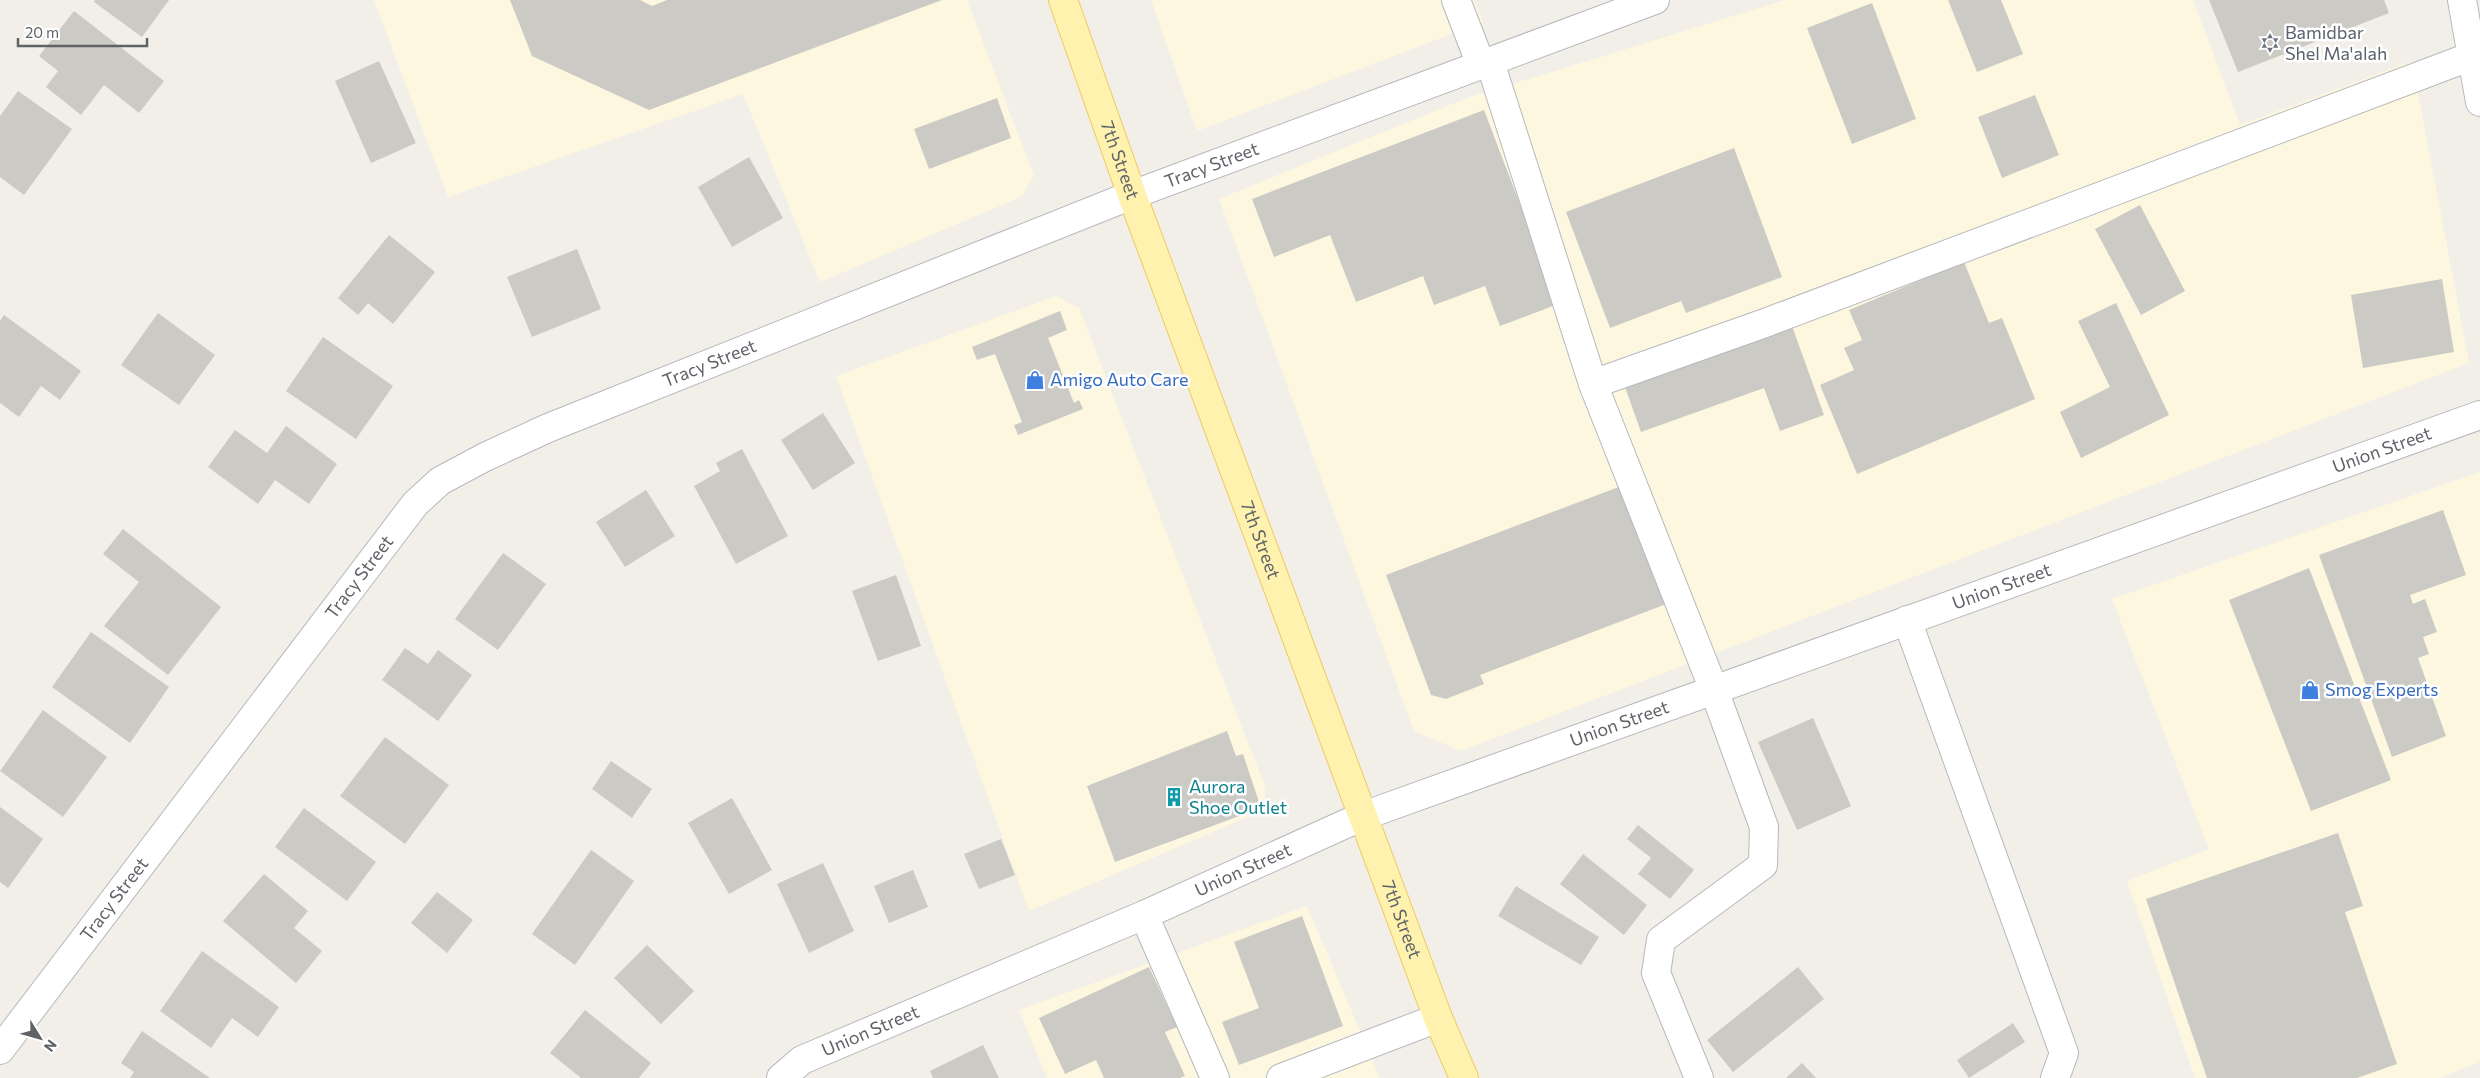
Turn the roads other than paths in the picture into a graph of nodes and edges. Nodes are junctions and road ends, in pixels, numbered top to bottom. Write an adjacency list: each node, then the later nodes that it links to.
1 (1063, 0): 8 (main road, 7th Street)
2 (1456, 0): 6 (street)
3 (1655, 0): 6 (street, Tracy Street)
4 (2462, 0): 5 (street)
5 (2472, 56): 7 (street); 9 (street)
6 (1486, 63): 8 (street, Tracy Street); 9 (street)
7 (2480, 102)
8 (1132, 195): 13 (main road, 7th Street); 16 (street, Tracy Street)
9 (1593, 384): 12 (street)
10 (2480, 415): 11 (street, Union Street)
11 (1907, 620): 12 (street, Union Street); 22 (street)
12 (1714, 690): 13 (street, Union Street); 21 (street)
13 (1363, 816): 14 (street, Union Street); 15 (main road, 7th Street)
14 (1144, 915): 17 (street, Union Street); 18 (street)
15 (1438, 1018): 19 (street); 20 (main road, 7th Street)
16 (0, 1050)
17 (781, 1078)
18 (1215, 1078)
19 (1281, 1078)
20 (1464, 1078)
21 (1699, 1078)
22 (2055, 1078)

